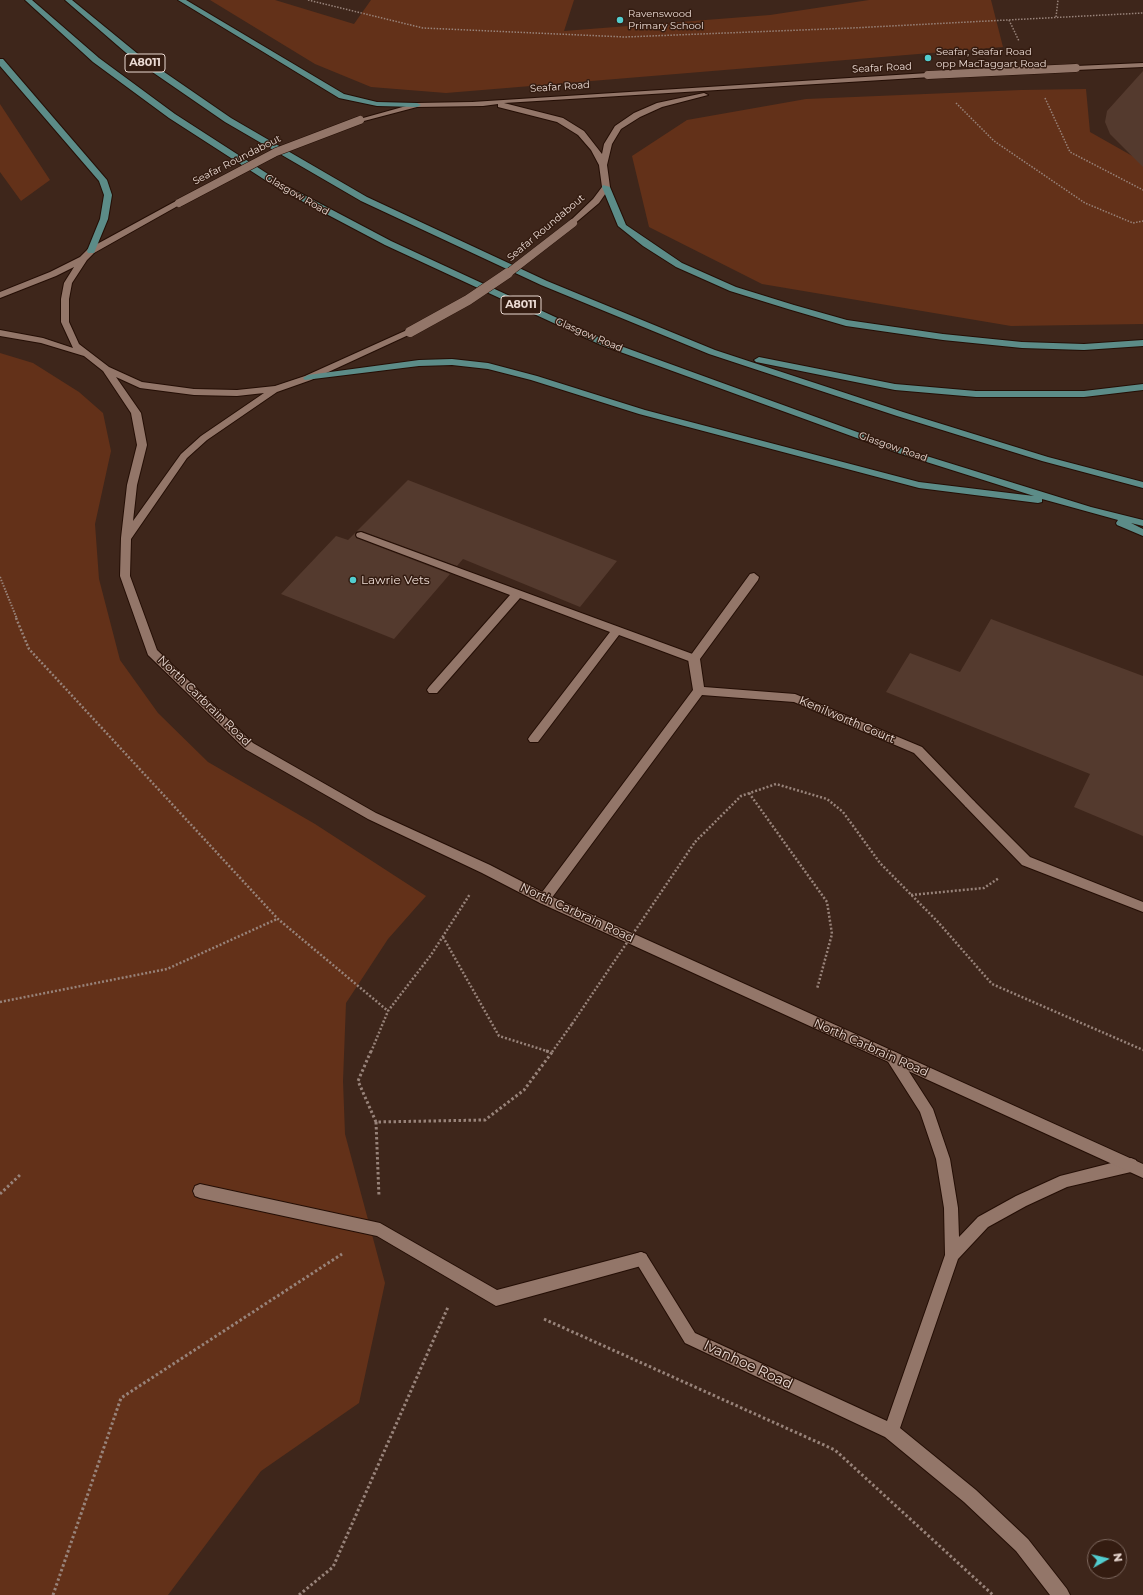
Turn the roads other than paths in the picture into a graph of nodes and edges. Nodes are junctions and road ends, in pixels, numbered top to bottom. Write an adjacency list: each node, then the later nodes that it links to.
1 (28, 0): 23 (main road, Glasgow Road / A8011)
2 (68, 0): 16 (main road, A8011)
3 (181, 0): 8 (main road)
4 (0, 61): 11 (main road)
5 (1142, 65): 6 (street, Seafar Road, bridge)
6 (790, 83): 7 (street, Seafar Road); 9 (street, Seafar Road)
7 (475, 103): 8 (street, Seafar Roundabout); 9 (street, Seafar Roundabout)
8 (417, 105): 11 (street, Seafar Roundabout, bridge)
9 (603, 166): 10 (street, Seafar Roundabout)
10 (606, 187): 15 (main road); 19 (street, Seafar Roundabout, bridge)
11 (91, 251): 12 (street, Seafar Roundabout)
12 (84, 258): 13 (street); 17 (street, Seafar Roundabout)
13 (0, 295)
14 (0, 332): 17 (street)
15 (1143, 343)
16 (712, 352): 20 (main road); 22 (main road, A8011)
17 (89, 356): 18 (street, Seafar Roundabout)
18 (106, 369): 21 (street, Seafar Roundabout); 28 (street, North Carbrain Road)
19 (308, 378): 21 (street, Seafar Roundabout); 23 (main road)
20 (1143, 387)
21 (276, 389): 28 (street)
22 (1143, 485)
23 (1069, 503): 24 (main road, Glasgow Road / A8011)
24 (1089, 510): 25 (main road, Glasgow Road / A8011); 26 (main road)
25 (1143, 523)
26 (1143, 533)
27 (361, 535): 30 (street)
28 (126, 538): 36 (street, North Carbrain Road)
29 (754, 577): 32 (street)
30 (518, 593): 31 (street); 33 (street)
31 (617, 630): 32 (street); 35 (street)
32 (694, 659): 34 (street)
33 (433, 690)
34 (699, 691): 36 (street); 37 (street, Kenilworth Court)
35 (534, 739)
36 (544, 899): 38 (street, North Carbrain Road)
37 (1143, 906)
38 (892, 1057): 39 (street, North Carbrain Road); 41 (street)
39 (1137, 1168): 41 (street)
40 (200, 1192): 42 (street, Ivanhoe Road)
41 (952, 1256): 42 (street)
42 (891, 1431): 43 (street, Ivanhoe Road)
43 (1061, 1595)

